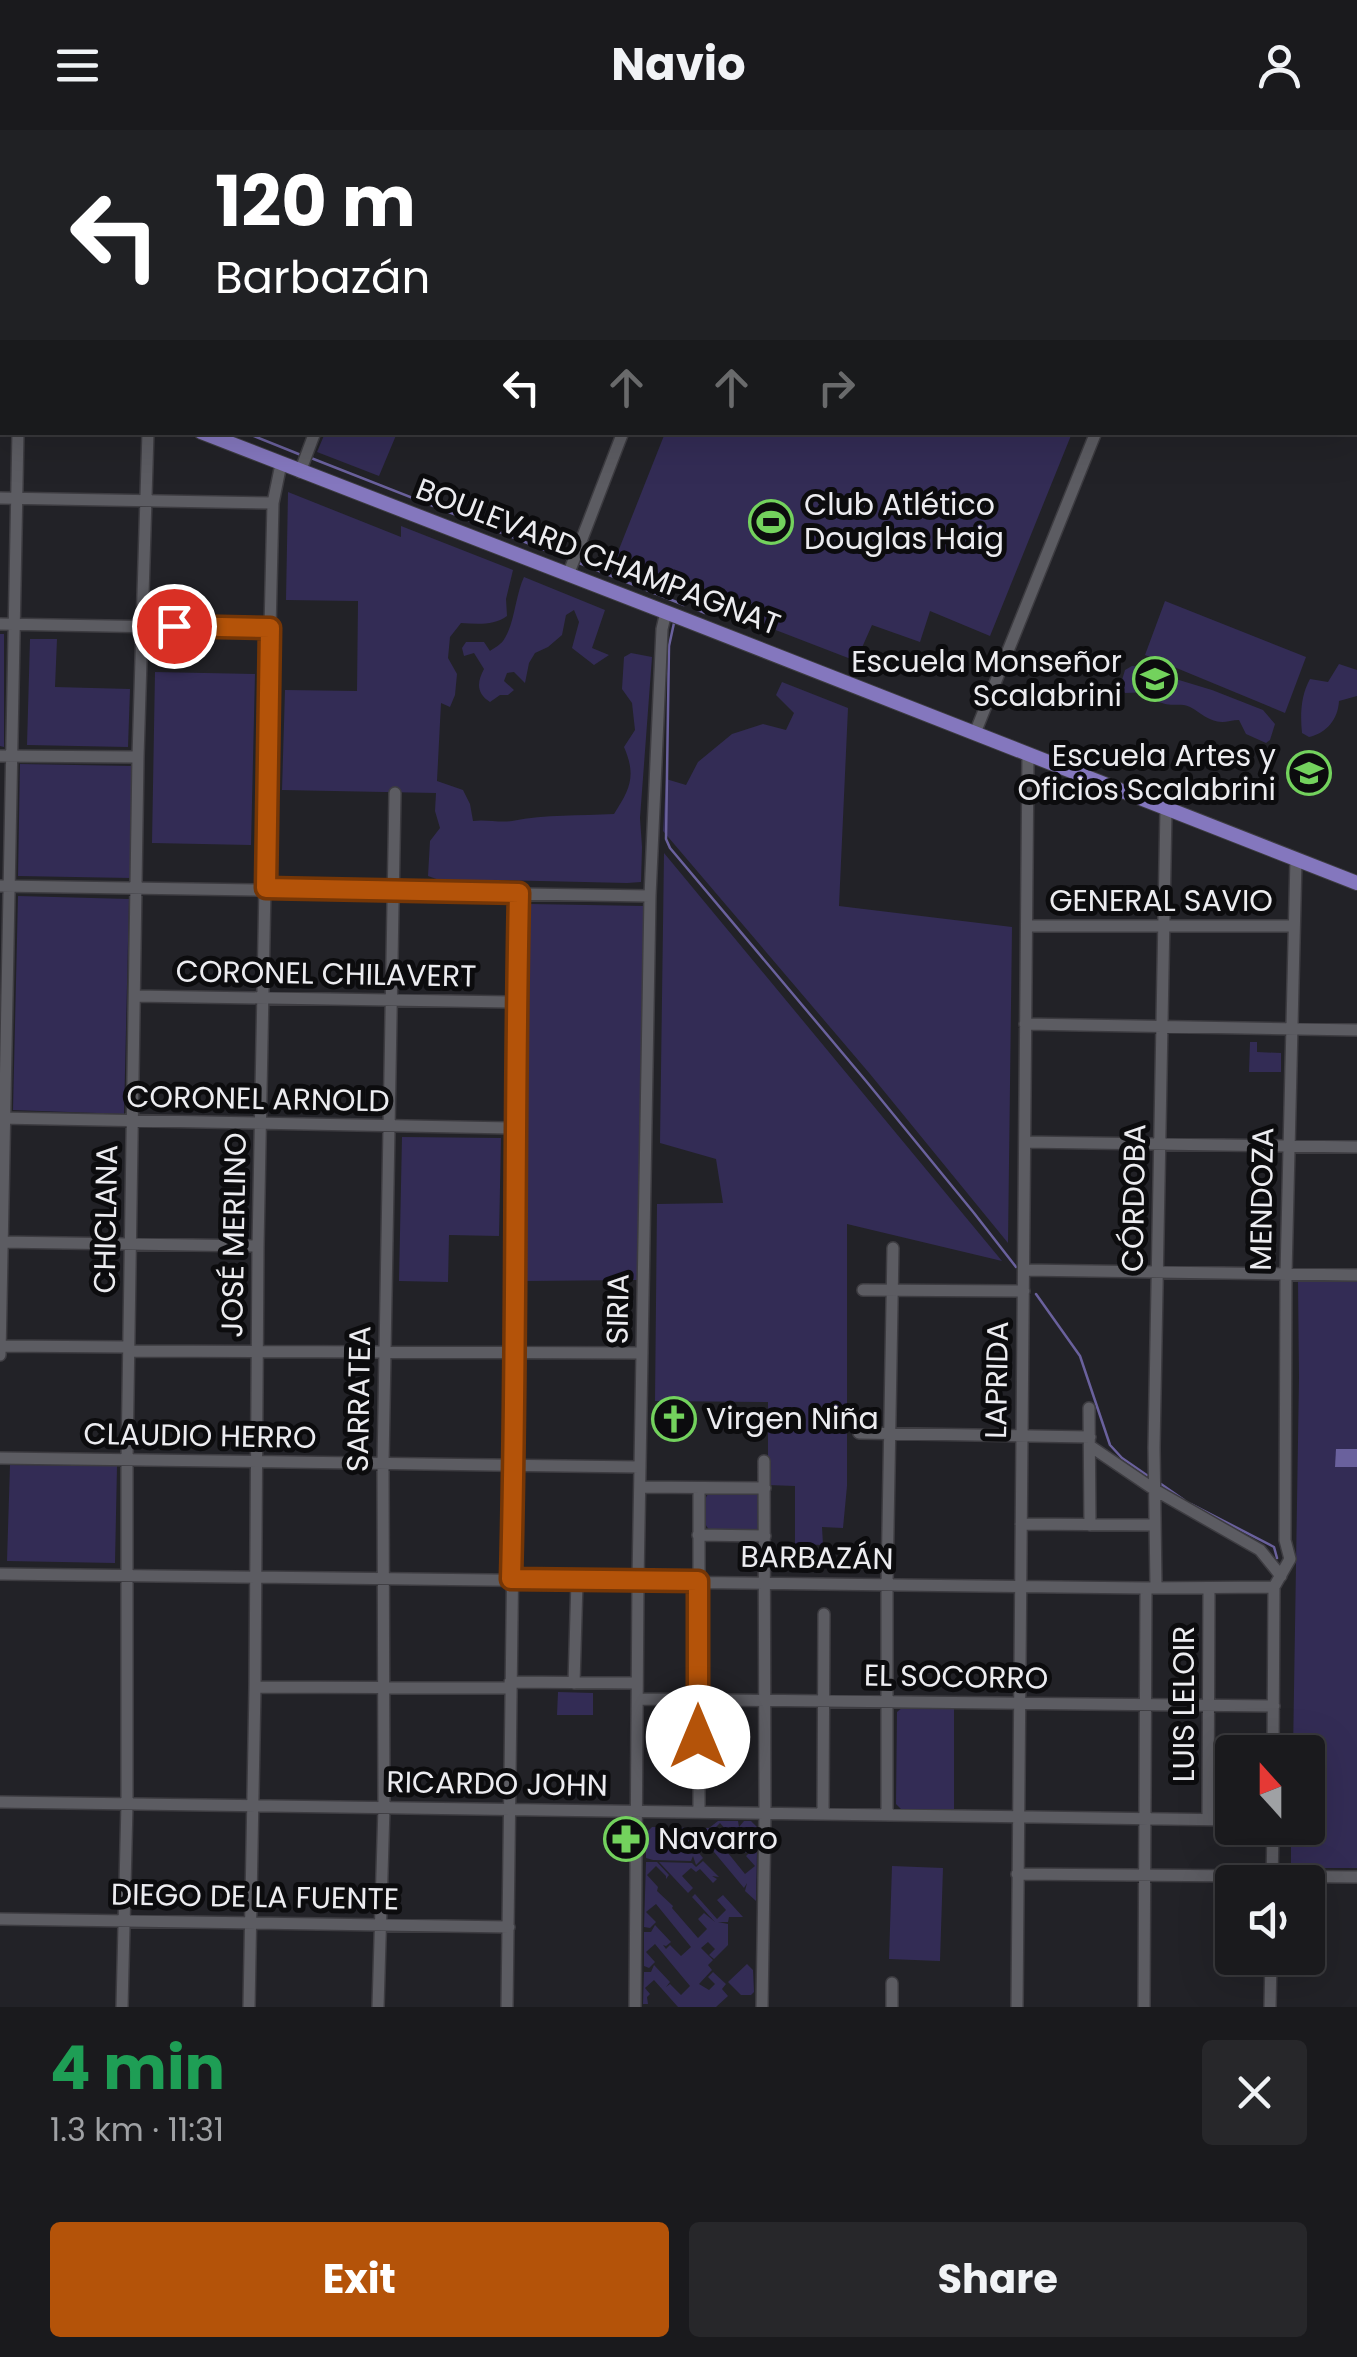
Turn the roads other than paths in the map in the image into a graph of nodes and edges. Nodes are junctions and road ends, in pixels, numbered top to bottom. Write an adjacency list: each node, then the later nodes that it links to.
1 (18, 435): 10 (street)
2 (148, 435): 11 (street, CHICLANA)
3 (208, 435): 7 (main road, BOULEVARD CHAMPAGNAT)
4 (315, 435): 8 (street)
5 (622, 435): 13 (street)
6 (1095, 435): 18 (street)
7 (281, 464): 8 (main road, BOULEVARD CHAMPAGNAT); 12 (street, JOSÉ MERLINO)
8 (300, 472): 13 (main road, BOULEVARD CHAMPAGNAT)
9 (0, 498): 10 (street)
10 (17, 498): 11 (street); 15 (street)
11 (145, 501): 12 (street); 16 (street, CHICLANA)
12 (272, 503): 17 (street, JOSÉ MERLINO)
13 (568, 575): 14 (main road, BOULEVARD CHAMPAGNAT)
14 (666, 612): 18 (main road, BOULEVARD CHAMPAGNAT); 31 (street, SIRIA)
15 (7, 624): 16 (street); 20 (street)
16 (142, 626): 17 (street); 21 (street, CHICLANA)
17 (270, 628): 28 (street, JOSÉ MERLINO)
18 (975, 733): 19 (main road, BOULEVARD CHAMPAGNAT)
19 (1028, 754): 23 (main road, BOULEVARD CHAMPAGNAT); 32 (street, LAPRIDA)
20 (6, 756): 21 (street); 26 (street)
21 (138, 756): 27 (street, CHICLANA)
22 (395, 792): 29 (street, SARRATEA)
23 (1166, 808): 24 (main road, BOULEVARD CHAMPAGNAT); 33 (street, CÓRDOBA)
24 (1296, 860): 25 (main road, BOULEVARD CHAMPAGNAT); 34 (street, MENDOZA)
25 (1357, 883)
26 (4, 886): 27 (street); 35 (street)
27 (136, 888): 28 (street); 36 (street, CHICLANA)
28 (266, 888): 29 (street); 37 (street, JOSÉ MERLINO)
29 (393, 891): 30 (street); 38 (street, SARRATEA)
30 (519, 893): 31 (street); 39 (street)
31 (650, 896): 69 (street, SIRIA)
32 (1027, 926): 33 (street, GENERAL SAVIO); 40 (street, LAPRIDA)
33 (1163, 926): 34 (street, GENERAL SAVIO); 41 (street, CÓRDOBA)
34 (1294, 926): 42 (street, MENDOZA)
35 (4, 946): 44 (street)
36 (135, 996): 37 (street, CORONEL CHILAVERT); 45 (street, CHICLANA)
37 (263, 998): 38 (street, CORONEL CHILAVERT); 46 (street, JOSÉ MERLINO)
38 (390, 1000): 39 (street, CORONEL CHILAVERT); 47 (street, SARRATEA)
39 (517, 1002): 48 (street)
40 (1025, 1024): 41 (street); 49 (street, LAPRIDA)
41 (1161, 1025): 42 (street); 50 (street, CÓRDOBA)
42 (1292, 1028): 43 (street); 51 (street, MENDOZA)
43 (1357, 1030)
44 (3, 1118): 45 (street, CORONEL ARNOLD); 53 (street)
45 (133, 1122): 46 (street, CORONEL ARNOLD); 54 (street, CHICLANA)
46 (260, 1124): 47 (street, CORONEL ARNOLD); 55 (street, JOSÉ MERLINO)
47 (388, 1126): 48 (street, CORONEL ARNOLD); 67 (street, SARRATEA)
48 (514, 1128): 68 (street)
49 (1024, 1142): 50 (street); 57 (street, LAPRIDA)
50 (1160, 1143): 51 (street); 58 (street, CÓRDOBA)
51 (1288, 1146): 52 (street); 59 (street, MENDOZA)
52 (1357, 1147)
53 (1, 1239): 54 (street); 64 (street)
54 (130, 1244): 55 (street); 65 (street, CHICLANA)
55 (258, 1246): 66 (street, JOSÉ MERLINO)
56 (893, 1248): 62 (street)
57 (1025, 1270): 58 (street); 63 (street, LAPRIDA)
58 (1158, 1272): 59 (street); 86 (street, CÓRDOBA)
59 (1286, 1274): 60 (street); 100 (street, MENDOZA)
60 (1357, 1275)
61 (863, 1290): 62 (street)
62 (892, 1290): 63 (street); 73 (street)
63 (1024, 1292): 74 (street, LAPRIDA)
64 (0, 1346): 65 (street); 70 (street)
65 (128, 1349): 66 (street); 77 (street, CHICLANA)
66 (258, 1352): 67 (street); 79 (street, JOSÉ MERLINO)
67 (385, 1352): 68 (street); 80 (street, SARRATEA)
68 (513, 1352): 69 (street); 81 (street)
69 (642, 1353): 82 (street, SIRIA)
70 (0, 1355)
71 (1090, 1408): 75 (street)
72 (859, 1433): 73 (street)
73 (889, 1434): 74 (street); 102 (street)
74 (1021, 1436): 75 (street); 87 (street, LAPRIDA)
75 (1090, 1442): 86 (street); 88 (street)
76 (0, 1458): 77 (street, CLAUDIO HERRO)
77 (127, 1460): 79 (street, CLAUDIO HERRO); 93 (street, CHICLANA)
78 (764, 1461): 85 (street)
79 (257, 1462): 80 (street, CLAUDIO HERRO); 94 (street, JOSÉ MERLINO)
80 (383, 1464): 81 (street, CLAUDIO HERRO); 95 (street, SARRATEA)
81 (514, 1466): 82 (street, CLAUDIO HERRO); 96 (street)
82 (640, 1467): 83 (street, SIRIA)
83 (640, 1487): 84 (street); 98 (street, SIRIA)
84 (699, 1488): 85 (street); 90 (street)
85 (764, 1488): 91 (street)
86 (1155, 1490): 89 (street, CÓRDOBA); 100 (street)
87 (1022, 1524): 88 (street); 103 (street, LAPRIDA)
88 (1090, 1524): 89 (street)
89 (1155, 1525): 104 (street, CÓRDOBA)
90 (698, 1535): 91 (street); 99 (street)
91 (765, 1536): 101 (street)
92 (0, 1574): 93 (street, BARBAZÁN)
93 (127, 1575): 94 (street, BARBAZÁN); 123 (street, CHICLANA)
94 (256, 1577): 95 (street, BARBAZÁN); 110 (street, JOSÉ MERLINO)
95 (382, 1577): 96 (street, BARBAZÁN); 111 (street, SARRATEA)
96 (511, 1579): 97 (street, BARBAZÁN); 109 (street)
97 (576, 1580): 98 (street, BARBAZÁN); 107 (street)
98 (638, 1581): 99 (street, BARBAZÁN); 108 (street, SIRIA)
99 (698, 1581): 101 (street, BARBAZÁN); 113 (street)
100 (1278, 1581): 105 (street, BARBAZÁN); 120 (street)
101 (765, 1582): 102 (street, BARBAZÁN); 114 (street)
102 (887, 1584): 103 (street, BARBAZÁN); 116 (street)
103 (1022, 1586): 104 (street, BARBAZÁN); 117 (street, LAPRIDA)
104 (1150, 1588): 105 (street, BARBAZÁN); 118 (street, CÓRDOBA)
105 (1209, 1588): 119 (street, LUIS LELOIR)
106 (824, 1614): 115 (street)
107 (574, 1683): 108 (street); 109 (street)
108 (638, 1683): 112 (street, SIRIA)
109 (510, 1685): 111 (street); 126 (street)
110 (254, 1688): 111 (street); 124 (street, JOSÉ MERLINO)
111 (383, 1689): 125 (street, SARRATEA)
112 (638, 1699): 113 (street, EL SOCORRO); 127 (street, SIRIA)
113 (697, 1700): 114 (street, EL SOCORRO); 128 (street)
114 (765, 1700): 115 (street, EL SOCORRO); 129 (street)
115 (824, 1701): 116 (street, EL SOCORRO); 130 (street)
116 (888, 1701): 117 (street, EL SOCORRO); 131 (street)
117 (1020, 1704): 118 (street, EL SOCORRO); 132 (street, LAPRIDA)
118 (1146, 1704): 119 (street, EL SOCORRO); 133 (street, CÓRDOBA)
119 (1209, 1705): 120 (street, EL SOCORRO); 134 (street, LUIS LELOIR)
120 (1274, 1706): 121 (street)
121 (1273, 1735)
122 (0, 1802): 123 (street, RICARDO JOHN)
123 (127, 1804): 124 (street, RICARDO JOHN); 142 (street, CHICLANA)
124 (253, 1806): 125 (street, RICARDO JOHN); 143 (street, JOSÉ MERLINO)
125 (384, 1808): 126 (street, RICARDO JOHN); 144 (street, SARRATEA)
126 (510, 1809): 127 (street, RICARDO JOHN); 145 (street)
127 (638, 1811): 128 (street, RICARDO JOHN); 152 (street, SIRIA)
128 (699, 1812): 129 (street, RICARDO JOHN)
129 (765, 1813): 130 (street, RICARDO JOHN); 153 (street)
130 (823, 1814): 131 (street, RICARDO JOHN)
131 (887, 1815): 132 (street, RICARDO JOHN)
132 (1018, 1817): 133 (street, RICARDO JOHN); 136 (street, LAPRIDA)
133 (1144, 1818): 134 (street, RICARDO JOHN); 137 (street, CÓRDOBA)
134 (1208, 1820): 135 (street, RICARDO JOHN)
135 (1215, 1820)
136 (1017, 1874): 137 (street); 155 (street, LAPRIDA)
137 (1145, 1875): 139 (street); 156 (street, CÓRDOBA)
138 (1357, 1877): 140 (street)
139 (1215, 1878)
140 (1325, 1878)
141 (0, 1920): 142 (street, DIEGO DE LA FUENTE)
142 (124, 1920): 143 (street, DIEGO DE LA FUENTE); 148 (street, CHICLANA)
143 (251, 1923): 144 (street, DIEGO DE LA FUENTE); 149 (street, JOSÉ MERLINO)
144 (380, 1924): 145 (street, DIEGO DE LA FUENTE); 150 (street, SARRATEA)
145 (509, 1927): 151 (street)
146 (1271, 1975): 157 (street)
147 (892, 1983): 154 (street)
148 (122, 2007)
149 (248, 2007)
150 (378, 2007)
151 (506, 2007)
152 (635, 2007)
153 (762, 2007)
154 (892, 2007)
155 (1016, 2007)
156 (1144, 2007)
157 (1270, 2007)

